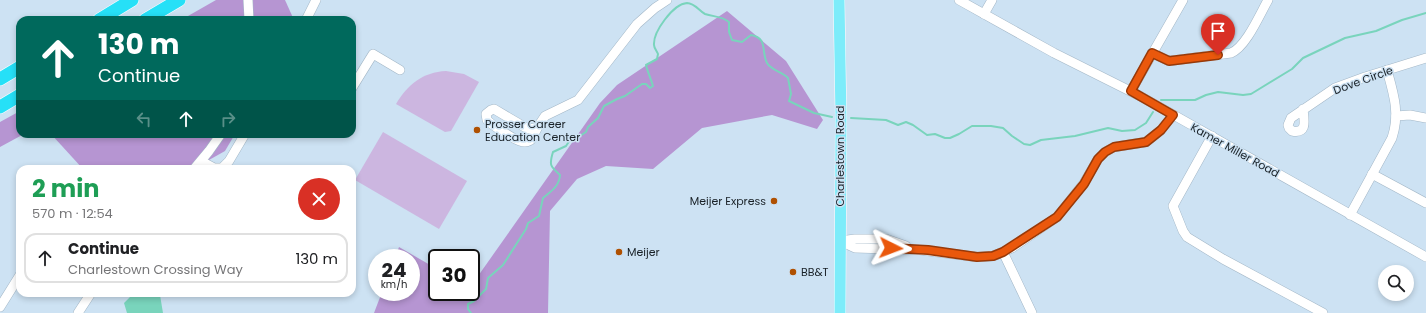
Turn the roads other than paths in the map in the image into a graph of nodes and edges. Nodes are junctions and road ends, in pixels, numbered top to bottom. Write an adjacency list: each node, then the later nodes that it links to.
1 (132, 0): 12 (highway)
2 (179, 0): 13 (highway)
3 (248, 0): 14 (street)
4 (316, 0): 15 (street)
5 (667, 0): 30 (street)
6 (839, 0): 41 (main road, Charlestown Road)
7 (959, 0): 11 (street, Kamer Miller Road)
8 (992, 0): 11 (street)
9 (1183, 0): 16 (street)
10 (1268, 0): 16 (street)
11 (984, 14): 23 (street, Kamer Miller Road)
12 (105, 16)
13 (153, 16)
14 (249, 16)
15 (308, 16)
16 (1152, 53): 23 (street)
17 (1426, 58): 20 (street, Dove Circle)
18 (16, 69): 21 (highway)
19 (400, 70): 22 (street)
20 (1387, 70): 26 (street, Dove Circle); 28 (street)
21 (0, 79)
22 (356, 81)
23 (1131, 91): 27 (street, Kamer Miller Road)
24 (16, 97): 25 (highway)
25 (0, 107)
26 (1303, 109)
27 (1173, 115): 31 (street, Kamer Miller Road); 42 (street)
28 (1396, 116): 29 (street); 38 (street)
29 (1426, 118)
30 (539, 125): 30 (street)
31 (1212, 136): 40 (street, Kamer Miller Road); 50 (street)
32 (218, 138): 34 (street)
33 (242, 138): 37 (street)
34 (201, 161): 35 (street); 36 (street)
35 (198, 165)
36 (208, 165)
37 (225, 165)
38 (1372, 174): 39 (street); 40 (street)
39 (1426, 203)
40 (1350, 215): 43 (street, Kamer Miller Road)
41 (840, 241): 42 (street); 48 (main road, Charlestown Road)
42 (1003, 252): 49 (street)
43 (1426, 257)
44 (16, 281): 46 (street)
45 (88, 297): 47 (street)
46 (0, 307)
47 (78, 313)
48 (840, 313)
49 (1032, 313)
50 (1323, 313)

